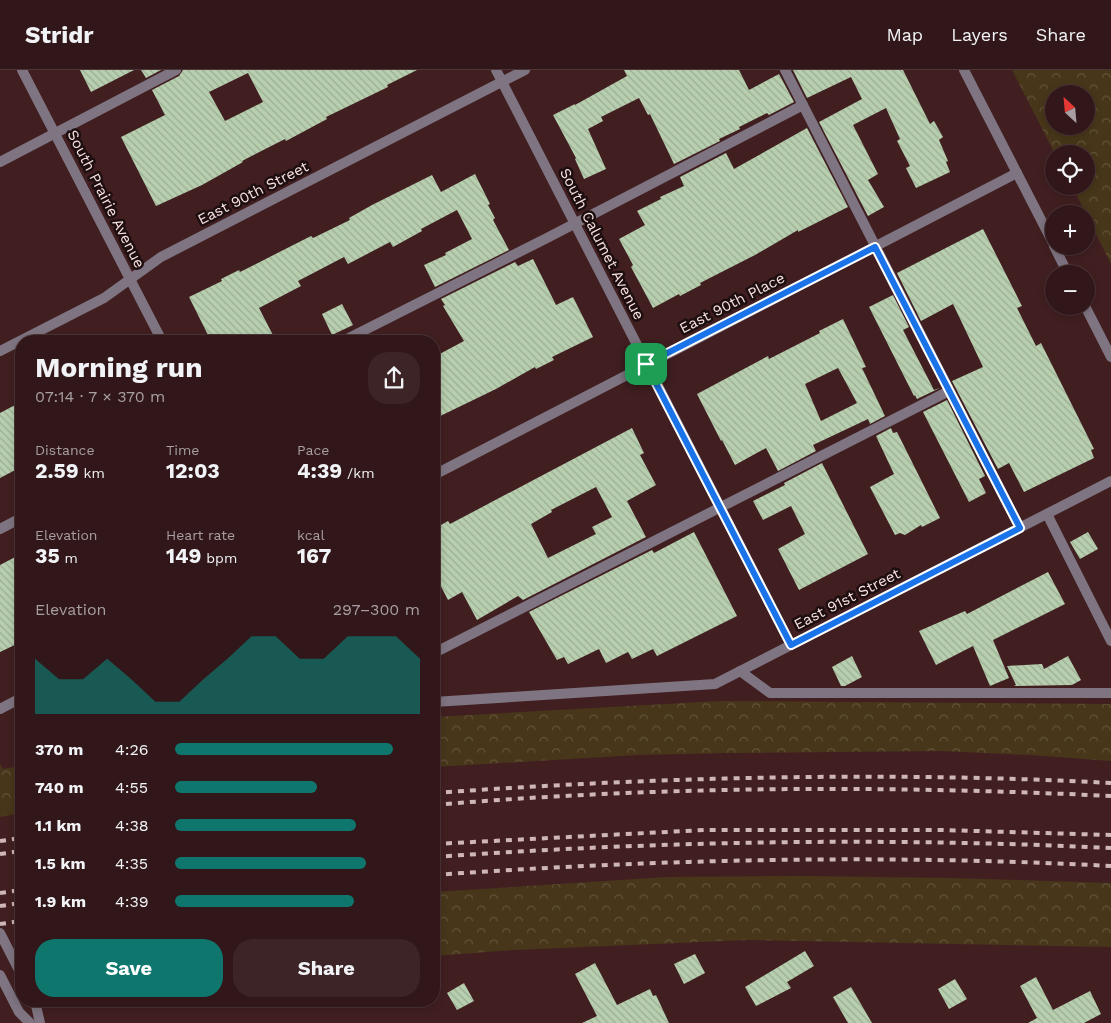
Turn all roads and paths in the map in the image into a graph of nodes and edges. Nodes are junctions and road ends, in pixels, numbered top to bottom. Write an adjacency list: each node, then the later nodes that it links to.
1 (22, 70): 9 (street, South Prairie Avenue)
2 (176, 70): 9 (street)
3 (496, 70): 7 (street, South Calumet Avenue)
4 (525, 70): 7 (street, East 90th Street)
5 (785, 70): 8 (street)
6 (964, 70): 11 (street)
7 (502, 82): 12 (street, South Calumet Avenue); 15 (street, East 90th Street)
8 (803, 105): 12 (street); 14 (street)
9 (54, 132): 10 (street); 15 (street, South Prairie Avenue)
10 (0, 162)
11 (1017, 173): 13 (street); 14 (street, East 90th Place)
12 (575, 224): 19 (street); 23 (street, South Calumet Avenue)
13 (1045, 228)
14 (875, 247): 23 (street, East 90th Place); 24 (street)
15 (130, 279): 17 (street, East 90th Street); 18 (street, South Prairie Avenue)
16 (1090, 315): 22 (street)
17 (30, 335)
18 (159, 335)
19 (356, 335)
20 (15, 342): 21 (street, East 90th Street)
21 (0, 350)
22 (1111, 357)
23 (646, 364): 25 (street, East 90th Place); 27 (street, South Calumet Avenue)
24 (949, 391): 27 (street); 30 (street)
25 (440, 472)
26 (1111, 481): 28 (street, East 91st Street)
27 (720, 507): 33 (street, South Calumet Avenue); 34 (street)
28 (1047, 514): 30 (street, East 91st Street); 32 (street)
29 (15, 521): 31 (street)
30 (1020, 528): 33 (street, East 91st Street)
31 (0, 529)
32 (1111, 641)
33 (791, 645): 35 (street, East 91st Street)
34 (440, 650)
35 (740, 671): 36 (street); 38 (street, East 91st Street)
36 (1111, 693)
37 (15, 701): 39 (street)
38 (440, 702)
39 (0, 709)
40 (0, 933): 41 (street)
41 (15, 962)
42 (0, 975): 43 (street)
43 (15, 1004)
44 (16, 1007): 46 (street)
45 (37, 1007): 47 (street)
46 (30, 1023)
47 (40, 1023)

